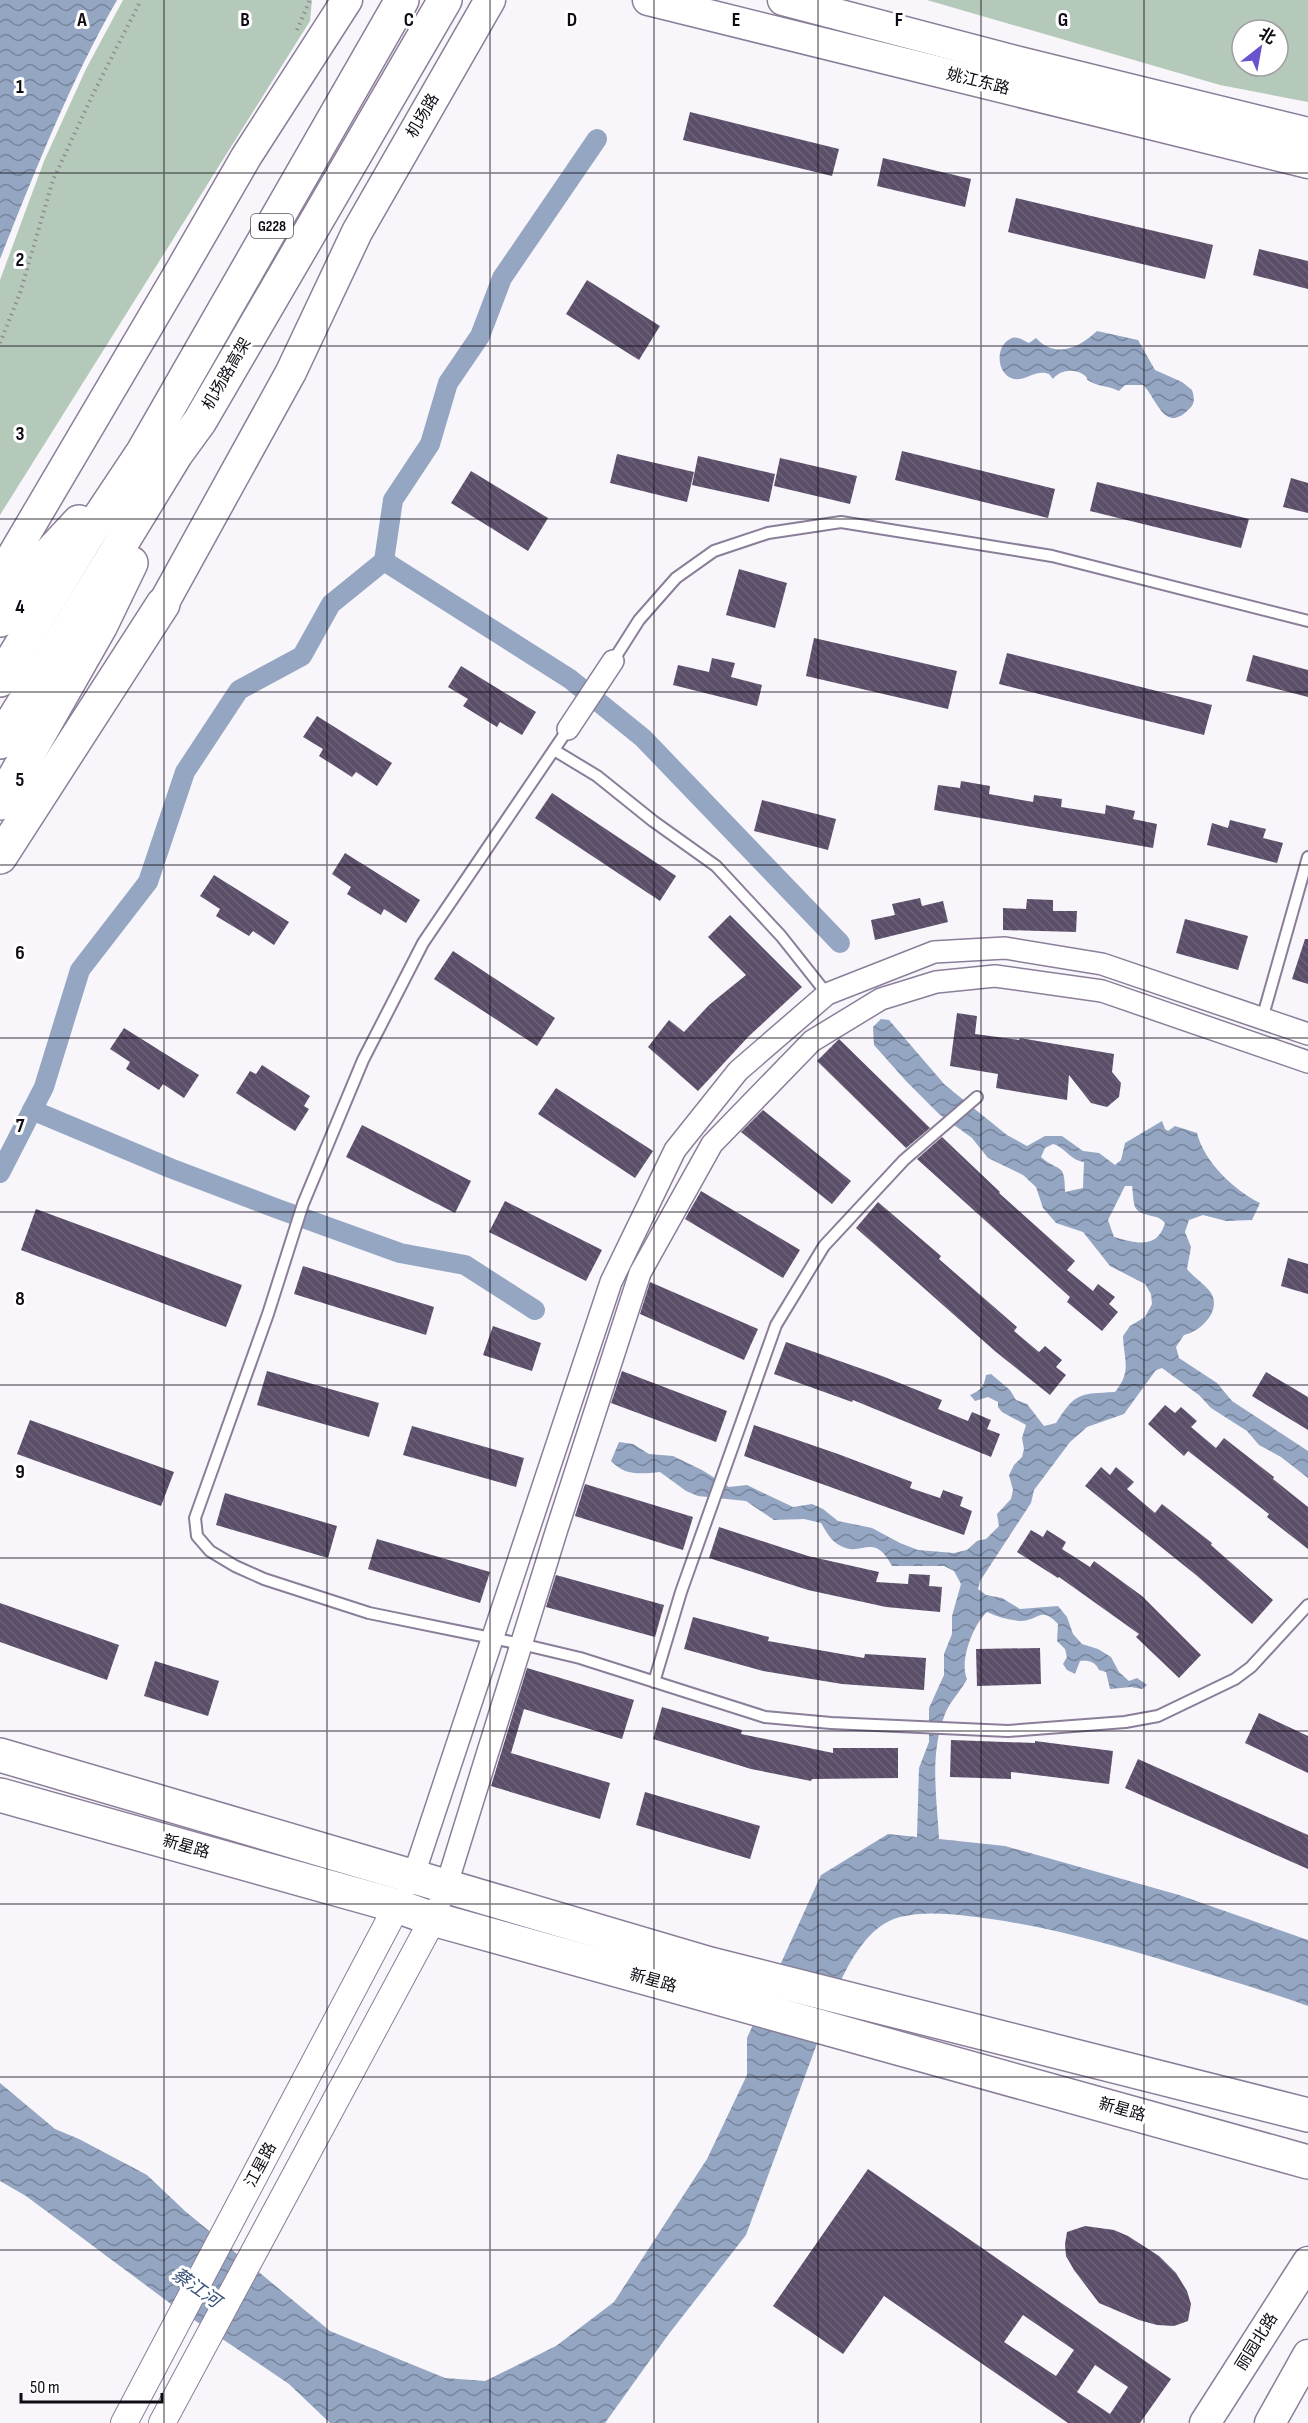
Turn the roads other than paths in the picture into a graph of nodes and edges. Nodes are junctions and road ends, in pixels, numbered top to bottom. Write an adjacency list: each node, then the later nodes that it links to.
1 (347, 0): 11 (main road)
2 (402, 0): 10 (main road, 机场路高架 / G228)
3 (445, 0): 9 (main road, 机场路高架 / G228)
4 (490, 0): 12 (main road, 机场路)
5 (648, 0): 8 (main road, 姚江东路)
6 (783, 0): 7 (main road, 姚江东路)
7 (1308, 133)
8 (1308, 163)
9 (200, 421): 18 (main road, 机场路高架 / G228); 20 (main road)
10 (143, 452): 13 (main road); 16 (main road, 机场路高架 / G228)
11 (0, 576)
12 (163, 604): 21 (main road)
13 (0, 620)
14 (1308, 621): 15 (lane)
15 (613, 661): 17 (street)
16 (0, 680)
17 (568, 729): 19 (lane)
18 (0, 742)
19 (554, 750): 23 (lane); 29 (lane)
20 (0, 803)
21 (0, 857)
22 (1308, 857): 24 (lane)
23 (827, 994): 24 (street); 29 (street)
24 (1262, 1019): 25 (street)
25 (1308, 1034)
26 (1308, 1062): 30 (street)
27 (977, 1097): 31 (lane)
28 (1308, 1605): 31 (lane)
29 (494, 1638): 30 (lane); 34 (street)
30 (521, 1644): 31 (lane); 35 (street)
31 (654, 1682)
32 (0, 1755): 34 (main road, 新星路)
33 (0, 1795): 36 (main road, 新星路)
34 (413, 1876): 35 (main road, 新星路); 36 (street)
35 (446, 1887): 37 (street); 38 (main road, 新星路)
36 (397, 1906): 37 (main road, 新星路); 42 (street, 江星路)
37 (433, 1919): 39 (main road, 新星路); 43 (street)
38 (1308, 2115)
39 (1308, 2162)
40 (1308, 2262): 44 (main road, 丽园北路)
41 (1308, 2355): 45 (main road)
42 (124, 2423)
43 (162, 2423)
44 (1205, 2423)
45 (1270, 2423)

